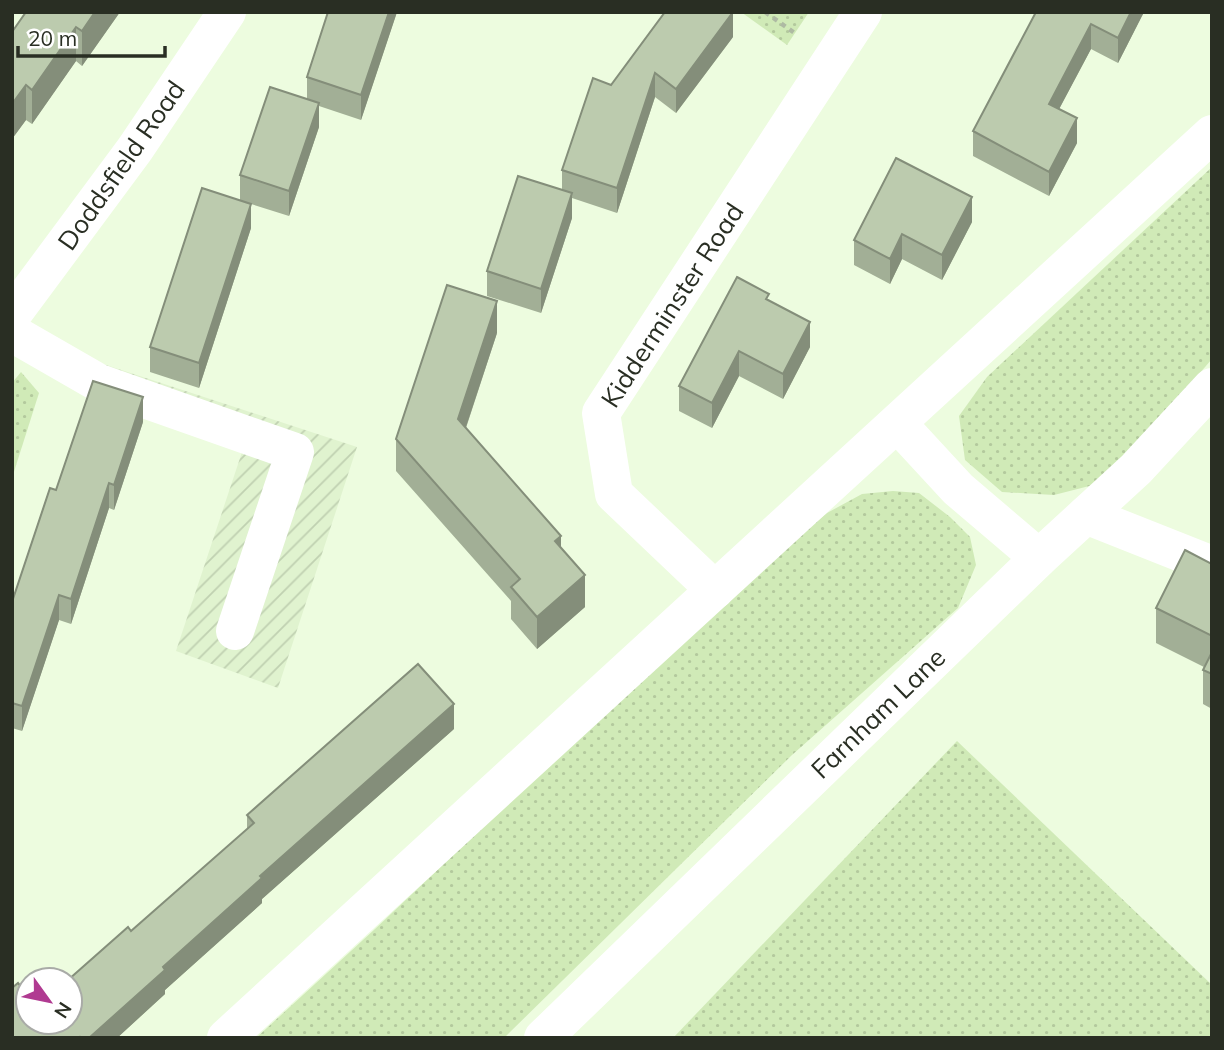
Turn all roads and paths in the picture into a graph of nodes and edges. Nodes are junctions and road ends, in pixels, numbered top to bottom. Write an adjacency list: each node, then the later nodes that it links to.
1 (227, 12): 4 (street, Doddsfield Road)
2 (863, 12): 11 (street, Kidderminster Road)
3 (1212, 134): 7 (street)
4 (12, 315)
5 (12, 333): 12 (street)
6 (1212, 387): 8 (street, Farnham Lane)
7 (898, 424): 9 (street); 11 (street)
8 (1086, 515): 9 (street, Farnham Lane); 10 (street)
9 (1039, 558): 14 (street, Farnham Lane)
10 (1212, 565)
11 (715, 590): 13 (street)
12 (235, 631)
13 (226, 1038)
14 (543, 1038)

